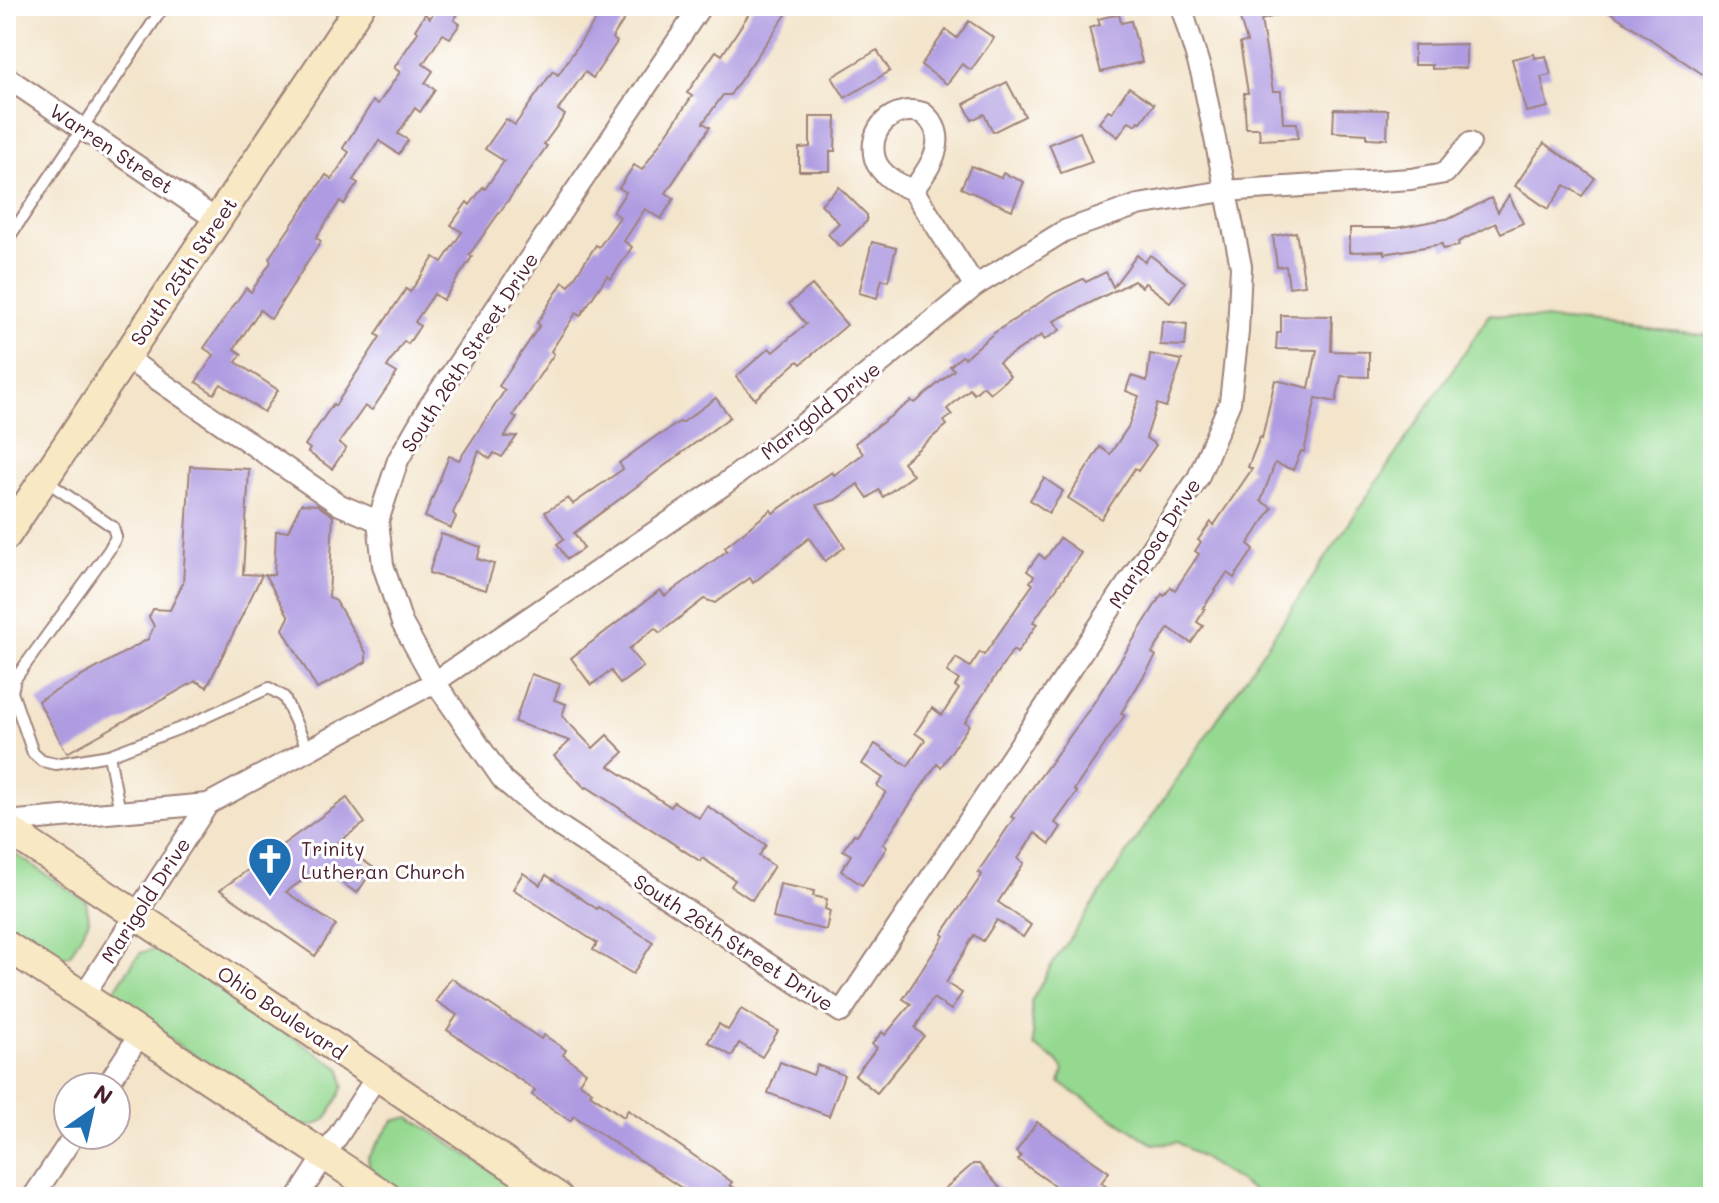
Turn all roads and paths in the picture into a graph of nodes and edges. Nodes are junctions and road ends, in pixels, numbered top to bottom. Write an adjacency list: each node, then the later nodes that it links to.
1 (164, 6): 6 (lane)
2 (360, 6): 10 (street, South 25th Street)
3 (701, 6): 15 (street, South 26th Street Drive)
4 (1181, 6): 9 (street, Mariposa Drive)
5 (6, 77): 6 (street, Warren Street)
6 (82, 127): 10 (street, Warren Street); 11 (lane)
7 (1470, 143): 9 (street, Marigold Drive)
8 (913, 190): 12 (street)
9 (1224, 191): 12 (street, Marigold Drive); 26 (street, Mariposa Drive)
10 (217, 220): 13 (street, South 25th Street)
11 (6, 242)
12 (975, 286): 17 (street, Marigold Drive)
13 (126, 358): 14 (street, South 25th Street); 15 (street)
14 (44, 479): 16 (street, South 25th Street); 19 (lane)
15 (378, 521): 17 (street, South 26th Street Drive)
16 (6, 536)
17 (435, 682): 18 (street, Marigold Drive); 26 (street, South 26th Street Drive)
18 (308, 750): 19 (lane); 20 (street, Marigold Drive)
19 (109, 755): 21 (lane)
20 (208, 804): 21 (street, Marigold Drive); 23 (street, Marigold Drive)
21 (120, 812): 22 (street, Marigold Drive)
22 (6, 825): 23 (street, Ohio Boulevard)
23 (135, 915): 25 (street, Marigold Drive); 29 (street, Ohio Boulevard)
24 (6, 945): 25 (street)
25 (83, 996): 27 (street)
26 (841, 1012)
27 (140, 1034): 28 (street); 31 (street)
28 (116, 1071)
29 (377, 1076): 31 (street); 35 (street, Ohio Boulevard)
30 (63, 1151): 32 (street)
31 (326, 1154): 33 (street); 34 (street)
32 (33, 1197)
33 (298, 1197)
34 (387, 1197)
35 (558, 1197)

